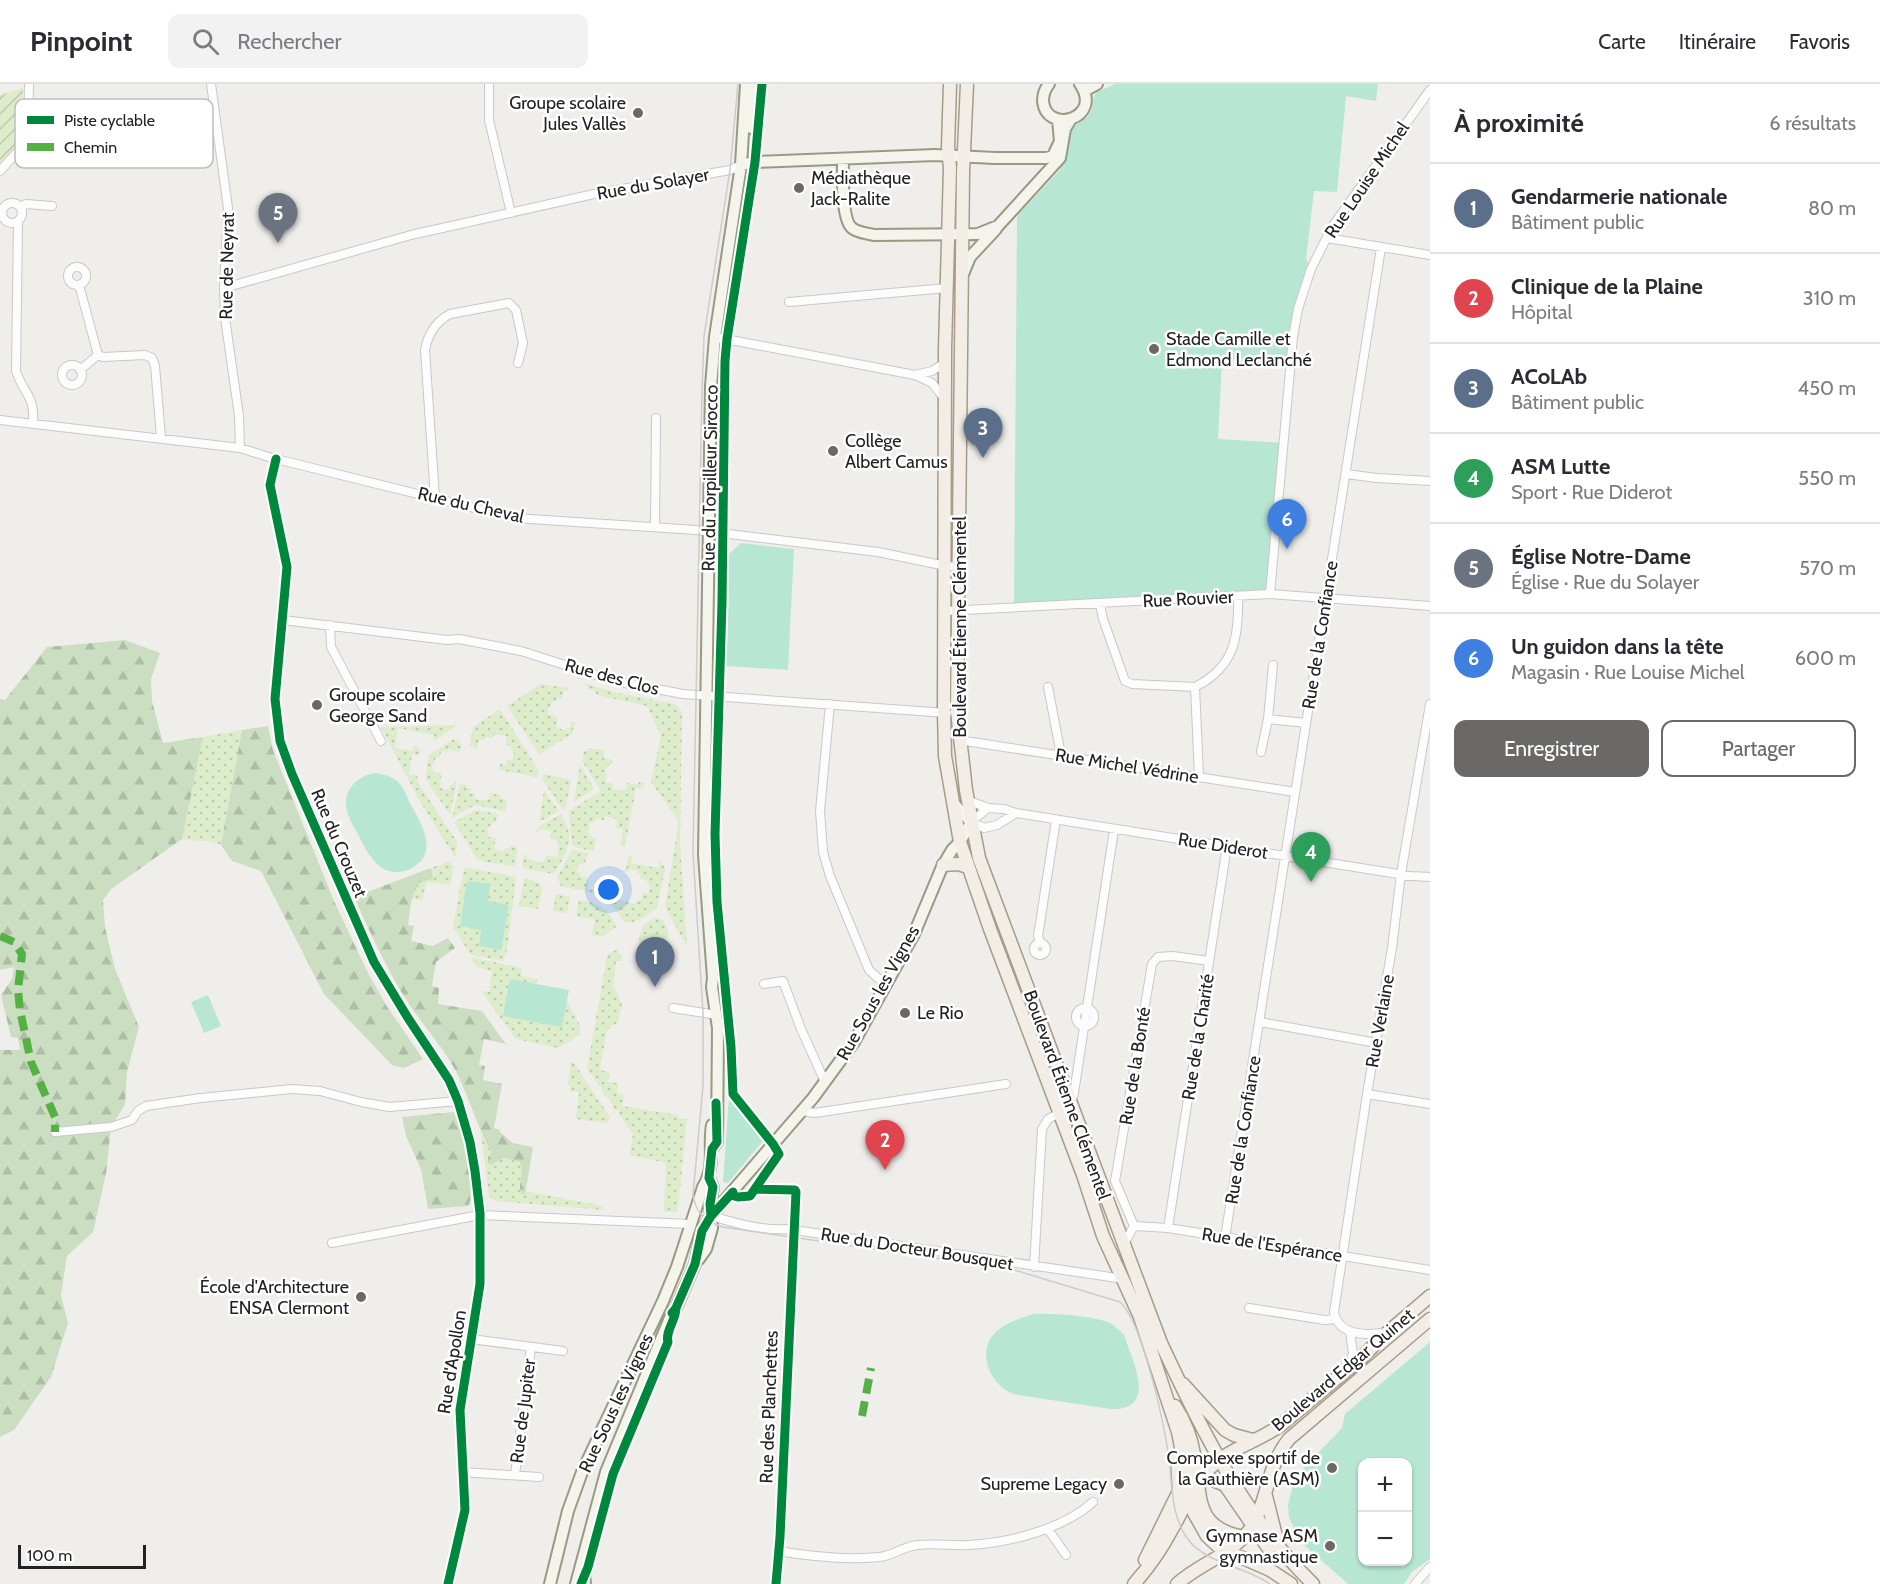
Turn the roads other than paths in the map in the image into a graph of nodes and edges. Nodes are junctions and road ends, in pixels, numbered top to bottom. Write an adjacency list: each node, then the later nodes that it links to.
1 (29, 84): 12 (street)
2 (211, 84): 36 (street, Rue de Neyrat)
3 (489, 84): 26 (street)
4 (746, 84): 20 (street, Rue du Torpilleur Sirocco)
5 (754, 84): 20 (street, Rue du Torpilleur Sirocco)
6 (950, 84): 16 (main road, Boulevard Étienne Clémentel)
7 (967, 84): 17 (main road, Boulevard Étienne Clémentel)
8 (1049, 84): 14 (street)
9 (1097, 84): 10 (street)
10 (1082, 87): 13 (street)
11 (1430, 90): 31 (street, Rue Louise Michel)
12 (29, 99)
13 (1071, 119): 14 (street); 22 (street)
14 (1058, 120): 18 (street)
15 (15, 154): 21 (street)
16 (949, 156): 17 (street, Rue du Solayer); 19 (street, Rue du Solayer); 29 (main road, Boulevard Étienne Clémentel)
17 (964, 157): 18 (street, Rue du Solayer); 30 (main road, Boulevard Étienne Clémentel)
18 (1040, 158): 22 (street)
19 (843, 159): 20 (street, Rue du Solayer); 29 (street)
20 (744, 164): 26 (street, Rue du Solayer); 39 (street, Rue du Torpilleur Sirocco)
21 (0, 171)
22 (1039, 181): 28 (street)
23 (52, 206): 24 (street)
24 (21, 207): 25 (street); 27 (street)
25 (1, 210): 27 (street)
26 (511, 213): 36 (street, Rue du Solayer)
27 (18, 222): 48 (street)
28 (998, 226): 30 (street); 34 (street)
29 (949, 234): 30 (street); 37 (main road, Boulevard Étienne Clémentel)
30 (964, 235): 34 (main road, Boulevard Étienne Clémentel)
31 (1327, 238): 32 (street); 59 (street, Rue Louise Michel)
32 (1381, 248): 33 (street); 52 (street, Rue de la Confiance)
33 (1430, 255)
34 (963, 274): 58 (main road, Boulevard Étienne Clémentel)
35 (79, 285): 40 (street)
36 (224, 288): 50 (street, Rue de Neyrat)
37 (947, 288): 38 (street); 41 (main road, Boulevard Étienne Clémentel)
38 (789, 302)
39 (718, 338): 44 (street); 56 (street, Rue du Torpilleur Sirocco)
40 (98, 356): 43 (street); 49 (street)
41 (946, 362): 44 (street); 45 (main road, Boulevard Étienne Clémentel)
42 (518, 363): 54 (street)
43 (80, 370)
44 (915, 375): 45 (street)
45 (945, 400): 57 (main road, Boulevard Étienne Clémentel)
46 (656, 418): 55 (street)
47 (0, 420): 48 (street, Rue du Cheval)
48 (33, 423): 49 (street, Rue du Cheval)
49 (161, 437): 50 (street, Rue du Cheval)
50 (240, 448): 51 (street, Rue du Cheval)
51 (276, 459): 54 (street, Rue du Cheval); 65 (street, Rue du Crouzet)
52 (1346, 474): 53 (street); 61 (street, Rue de la Confiance)
53 (1430, 481)
54 (435, 498): 55 (street, Rue du Cheval)
55 (655, 527): 56 (street, Rue du Cheval)
56 (712, 532): 57 (street, Rue du Cheval); 70 (street, Rue du Torpilleur Sirocco)
57 (946, 566): 58 (street, Rue du Cheval); 64 (main road, Boulevard Étienne Clémentel)
58 (959, 567): 64 (main road, Boulevard Étienne Clémentel)
59 (1270, 594): 60 (street, Rue Rouvier); 61 (street, Rue Rouvier)
60 (1238, 596): 62 (street, Rue Rouvier); 69 (street)
61 (1325, 598): 63 (street, Rue Rouvier); 76 (street, Rue de la Confiance)
62 (1100, 604): 64 (street, Rue Rouvier); 69 (street)
63 (1430, 606)
64 (952, 611): 73 (main road, Boulevard Étienne Clémentel); 74 (main road, Boulevard Étienne Clémentel)
65 (283, 620): 66 (street, Rue des Clos); 109 (street, Rue du Crouzet)
66 (330, 625): 70 (street, Rue des Clos); 78 (street)
67 (1273, 665): 75 (street)
68 (1048, 687): 80 (street)
69 (1195, 687): 81 (street)
70 (710, 695): 71 (street, Rue des Clos); 103 (street, Rue du Torpilleur Sirocco)
71 (830, 704): 73 (street, Rue des Clos); 101 (street)
72 (1430, 704): 96 (street, Rue Verlaine)
73 (944, 712): 74 (street, Rue des Clos); 84 (main road, Boulevard Étienne Clémentel)
74 (958, 713): 77 (main road, Boulevard Étienne Clémentel)
75 (1268, 719): 76 (street); 79 (street)
76 (1306, 723): 82 (street, Rue de la Confiance)
77 (959, 740): 80 (street, Rue Michel Védrine); 83 (main road, Boulevard Étienne Clémentel)
78 (381, 741)
79 (1261, 752)
80 (1061, 755): 81 (street, Rue Michel Védrine)
81 (1199, 777): 82 (street, Rue Michel Védrine)
82 (1295, 792): 92 (street, Rue de la Confiance)
83 (967, 800): 85 (street, Rue Diderot); 88 (main road, Boulevard Étienne Clémentel)
84 (955, 805): 88 (street); 90 (main road, Boulevard Étienne Clémentel)
85 (988, 808): 86 (street, Rue Diderot); 88 (street)
86 (1016, 813): 87 (street, Rue Diderot); 88 (street)
87 (1056, 820): 89 (street, Rue Diderot); 98 (street)
88 (971, 822): 90 (street, Rue Sous les Vignes); 93 (main road, Boulevard Étienne Clémentel)
89 (1114, 830): 91 (street, Rue Diderot); 110 (street)
90 (960, 843): 93 (street); 94 (street, Rue Sous les Vignes); 95 (main road, Boulevard Étienne Clémentel)
91 (1227, 846): 92 (street, Rue Diderot); 99 (street, Rue de la Charité)
92 (1285, 855): 96 (street, Rue Diderot); 104 (street, Rue de la Confiance)
93 (980, 858): 110 (main road, Boulevard Étienne Clémentel)
94 (944, 865): 95 (main road); 101 (street, Rue Sous les Vignes)
95 (968, 867): 113 (main road, Boulevard Étienne Clémentel)
96 (1401, 874): 97 (street, Rue Diderot); 105 (street, Rue Verlaine)
97 (1430, 877)
98 (1040, 942)
99 (1209, 961): 120 (street, Rue de la Bonté); 121 (street, Rue de la Charité)
100 (764, 984): 106 (street)
101 (887, 986): 106 (street, Rue Sous les Vignes)
102 (673, 1008): 103 (street)
103 (716, 1010): 115 (street, Rue du Torpilleur Sirocco)
104 (1260, 1022): 105 (street); 123 (street, Rue de la Confiance)
105 (1377, 1043): 108 (street, Rue Verlaine)
106 (825, 1082): 112 (street, Rue Sous les Vignes)
107 (1006, 1084): 112 (street)
108 (1367, 1094): 111 (street); 127 (street, Rue Verlaine)
109 (458, 1101): 114 (street); 117 (street, Rue du Crouzet)
110 (1071, 1103): 125 (main road, Boulevard Étienne Clémentel)
111 (1430, 1104)
112 (802, 1111): 116 (street, Rue Sous les Vignes)
113 (1060, 1113): 126 (main road, Boulevard Étienne Clémentel); 129 (street)
114 (55, 1131)
115 (711, 1183): 116 (street); 118 (street, Rue du Torpilleur Sirocco); 119 (street, Rue du Torpilleur Sirocco)
116 (733, 1192): 118 (street, Rue Sous les Vignes)
117 (480, 1215): 119 (street); 124 (street); 140 (street, Rue d'Apollon)
118 (711, 1216): 119 (street, Rue Sous les Vignes); 122 (street, Rue du Docteur Bousquet); 128 (street, Rue Sous les Vignes)
119 (690, 1224): 128 (street, Rue Sous les Vignes); 168 (street, Rue Sous les Vignes)
120 (1134, 1226): 121 (street, Rue de l'Espérance); 125 (street)
121 (1168, 1228): 123 (street, Rue de l'Espérance)
122 (795, 1231): 129 (street, Rue du Docteur Bousquet); 160 (street, Rue des Planchettes)
123 (1225, 1238): 127 (street, Rue de l'Espérance)
124 (332, 1244)
125 (1124, 1244): 133 (main road, Boulevard Étienne Clémentel)
126 (1112, 1256): 131 (street); 132 (main road, Boulevard Étienne Clémentel)
127 (1344, 1256): 130 (street, Rue de l'Espérance); 136 (street, Rue Verlaine)
128 (695, 1264): 163 (street, Rue Sous les Vignes)
129 (1034, 1267): 131 (street, Rue du Docteur Bousquet)
130 (1430, 1269)
131 (1105, 1276): 132 (street, Rue du Docteur Bousquet)
132 (1125, 1280): 133 (street); 145 (main road, Boulevard Étienne Clémentel)
133 (1138, 1283): 144 (main road, Boulevard Étienne Clémentel)
134 (1430, 1296): 139 (main road, Boulevard Edgar Quinet)
135 (1249, 1308): 136 (street)
136 (1336, 1319): 138 (street)
137 (1430, 1319): 153 (main road, Boulevard Edgar Quinet)
138 (1350, 1332): 139 (street); 143 (street)
139 (1388, 1332): 143 (main road, Boulevard Edgar Quinet)
140 (471, 1340): 141 (street); 149 (street, Rue d'Apollon)
141 (531, 1347): 142 (street); 150 (street, Rue de Jupiter)
142 (562, 1351)
143 (1349, 1368): 147 (main road, Boulevard Edgar Quinet)
144 (1178, 1379): 147 (main road); 148 (main road, Boulevard Étienne Clémentel)
145 (1166, 1393): 146 (main road, Boulevard Étienne Clémentel); 152 (main road)
146 (1178, 1432): 154 (main road); 166 (main road)
147 (1253, 1440): 148 (main road, Boulevard Edgar Quinet)
148 (1220, 1460): 152 (main road, Boulevard Edgar Quinet); 156 (main road, Boulevard Étienne Clémentel)
149 (462, 1472): 150 (street, Rue de Jupiter); 167 (street, Rue d'Apollon)
150 (515, 1475): 151 (street, Rue de Jupiter)
151 (539, 1477)
152 (1201, 1480): 154 (main road, Boulevard Edgar Quinet); 156 (main road); 158 (main road)
153 (1265, 1491): 156 (main road, Boulevard Edgar Quinet); 159 (main road)
154 (1190, 1496): 161 (main road); 166 (main road, Boulevard Edgar Quinet)
155 (1093, 1502): 157 (street)
156 (1254, 1521): 158 (main road, Boulevard Edgar Quinet); 159 (main road); 164 (main road)
157 (1048, 1529): 160 (street); 162 (street)
158 (1244, 1537): 161 (main road, Boulevard Edgar Quinet)
159 (1280, 1550): 164 (main road)
160 (778, 1551): 171 (street, Rue des Planchettes)
161 (1227, 1552): 172 (main road, Boulevard Edgar Quinet); 173 (main road)
162 (1066, 1555)
163 (582, 1560): 169 (street, Rue Sous les Vignes); 170 (street)
164 (1295, 1567): 174 (main road)
165 (1430, 1567): 175 (street)
166 (1136, 1581)
167 (448, 1584)
168 (550, 1584)
169 (576, 1584)
170 (585, 1584)
171 (776, 1584)
172 (1177, 1584)
173 (1291, 1584)
174 (1313, 1584)
175 (1414, 1584)

